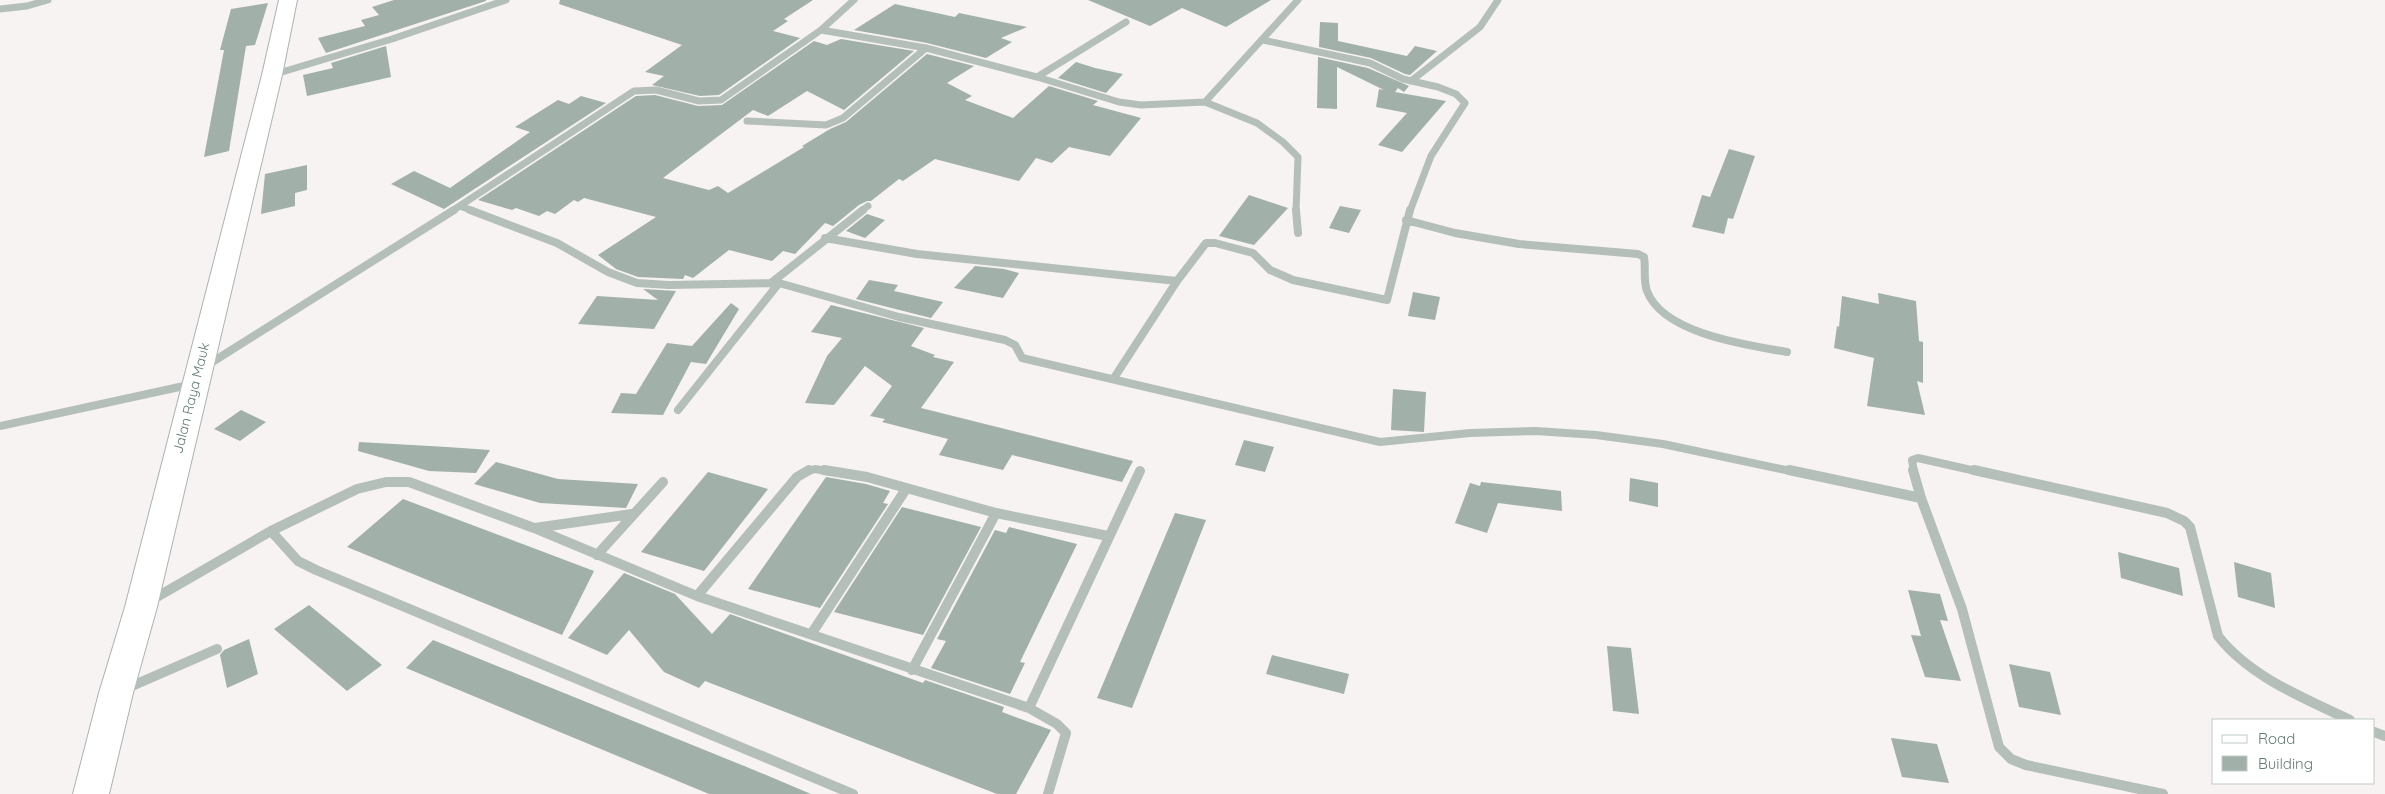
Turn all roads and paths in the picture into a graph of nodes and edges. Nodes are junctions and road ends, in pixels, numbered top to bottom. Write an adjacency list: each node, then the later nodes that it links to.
1 (48, 0): 7 (street)
2 (288, 0): 12 (main road, Jalan Raya Mauk)
3 (506, 0): 12 (street)
4 (854, 0): 9 (street)
5 (1298, 0): 10 (street)
6 (1498, 0): 14 (street)
7 (0, 9)
8 (1126, 22): 13 (street)
9 (821, 30): 11 (street); 17 (street)
10 (1263, 40): 14 (street); 15 (street)
11 (926, 48): 13 (street); 16 (street)
12 (272, 75): 25 (main road, Jalan Raya Mauk)
13 (1037, 77): 15 (street)
14 (1411, 81): 19 (street)
15 (1205, 102): 20 (street)
16 (747, 121)
17 (460, 206): 23 (street); 25 (street)
18 (868, 206): 21 (street)
19 (1406, 220): 22 (street); 24 (street)
20 (1298, 233)
21 (824, 238): 22 (street); 23 (street)
22 (1177, 281): 26 (street)
23 (775, 283): 26 (street); 27 (street)
24 (1787, 352)
25 (196, 377): 28 (street); 40 (main road, Jalan Raya Mauk)
26 (1114, 378): 32 (street)
27 (678, 410)
28 (0, 426)
29 (1140, 472): 37 (street)
30 (663, 482): 34 (street)
31 (906, 489): 33 (street); 39 (street); 41 (street)
32 (1921, 498): 46 (street); 50 (street)
33 (996, 513): 37 (street); 43 (street)
34 (632, 514): 35 (street); 38 (street)
35 (534, 528): 36 (street); 38 (street)
36 (271, 531): 40 (street); 48 (street)
37 (1108, 536): 45 (street)
38 (597, 555): 39 (street)
39 (697, 596): 41 (street)
40 (141, 607): 44 (main road, Jalan Raya Mauk)
41 (812, 633): 43 (street)
42 (217, 649): 44 (street)
43 (912, 670): 45 (street)
44 (116, 693): 47 (main road, Jalan Raya Mauk)
45 (1029, 708): 49 (street)
46 (2348, 719)
47 (91, 794)
48 (853, 794)
49 (1048, 794)
50 (2163, 794)

